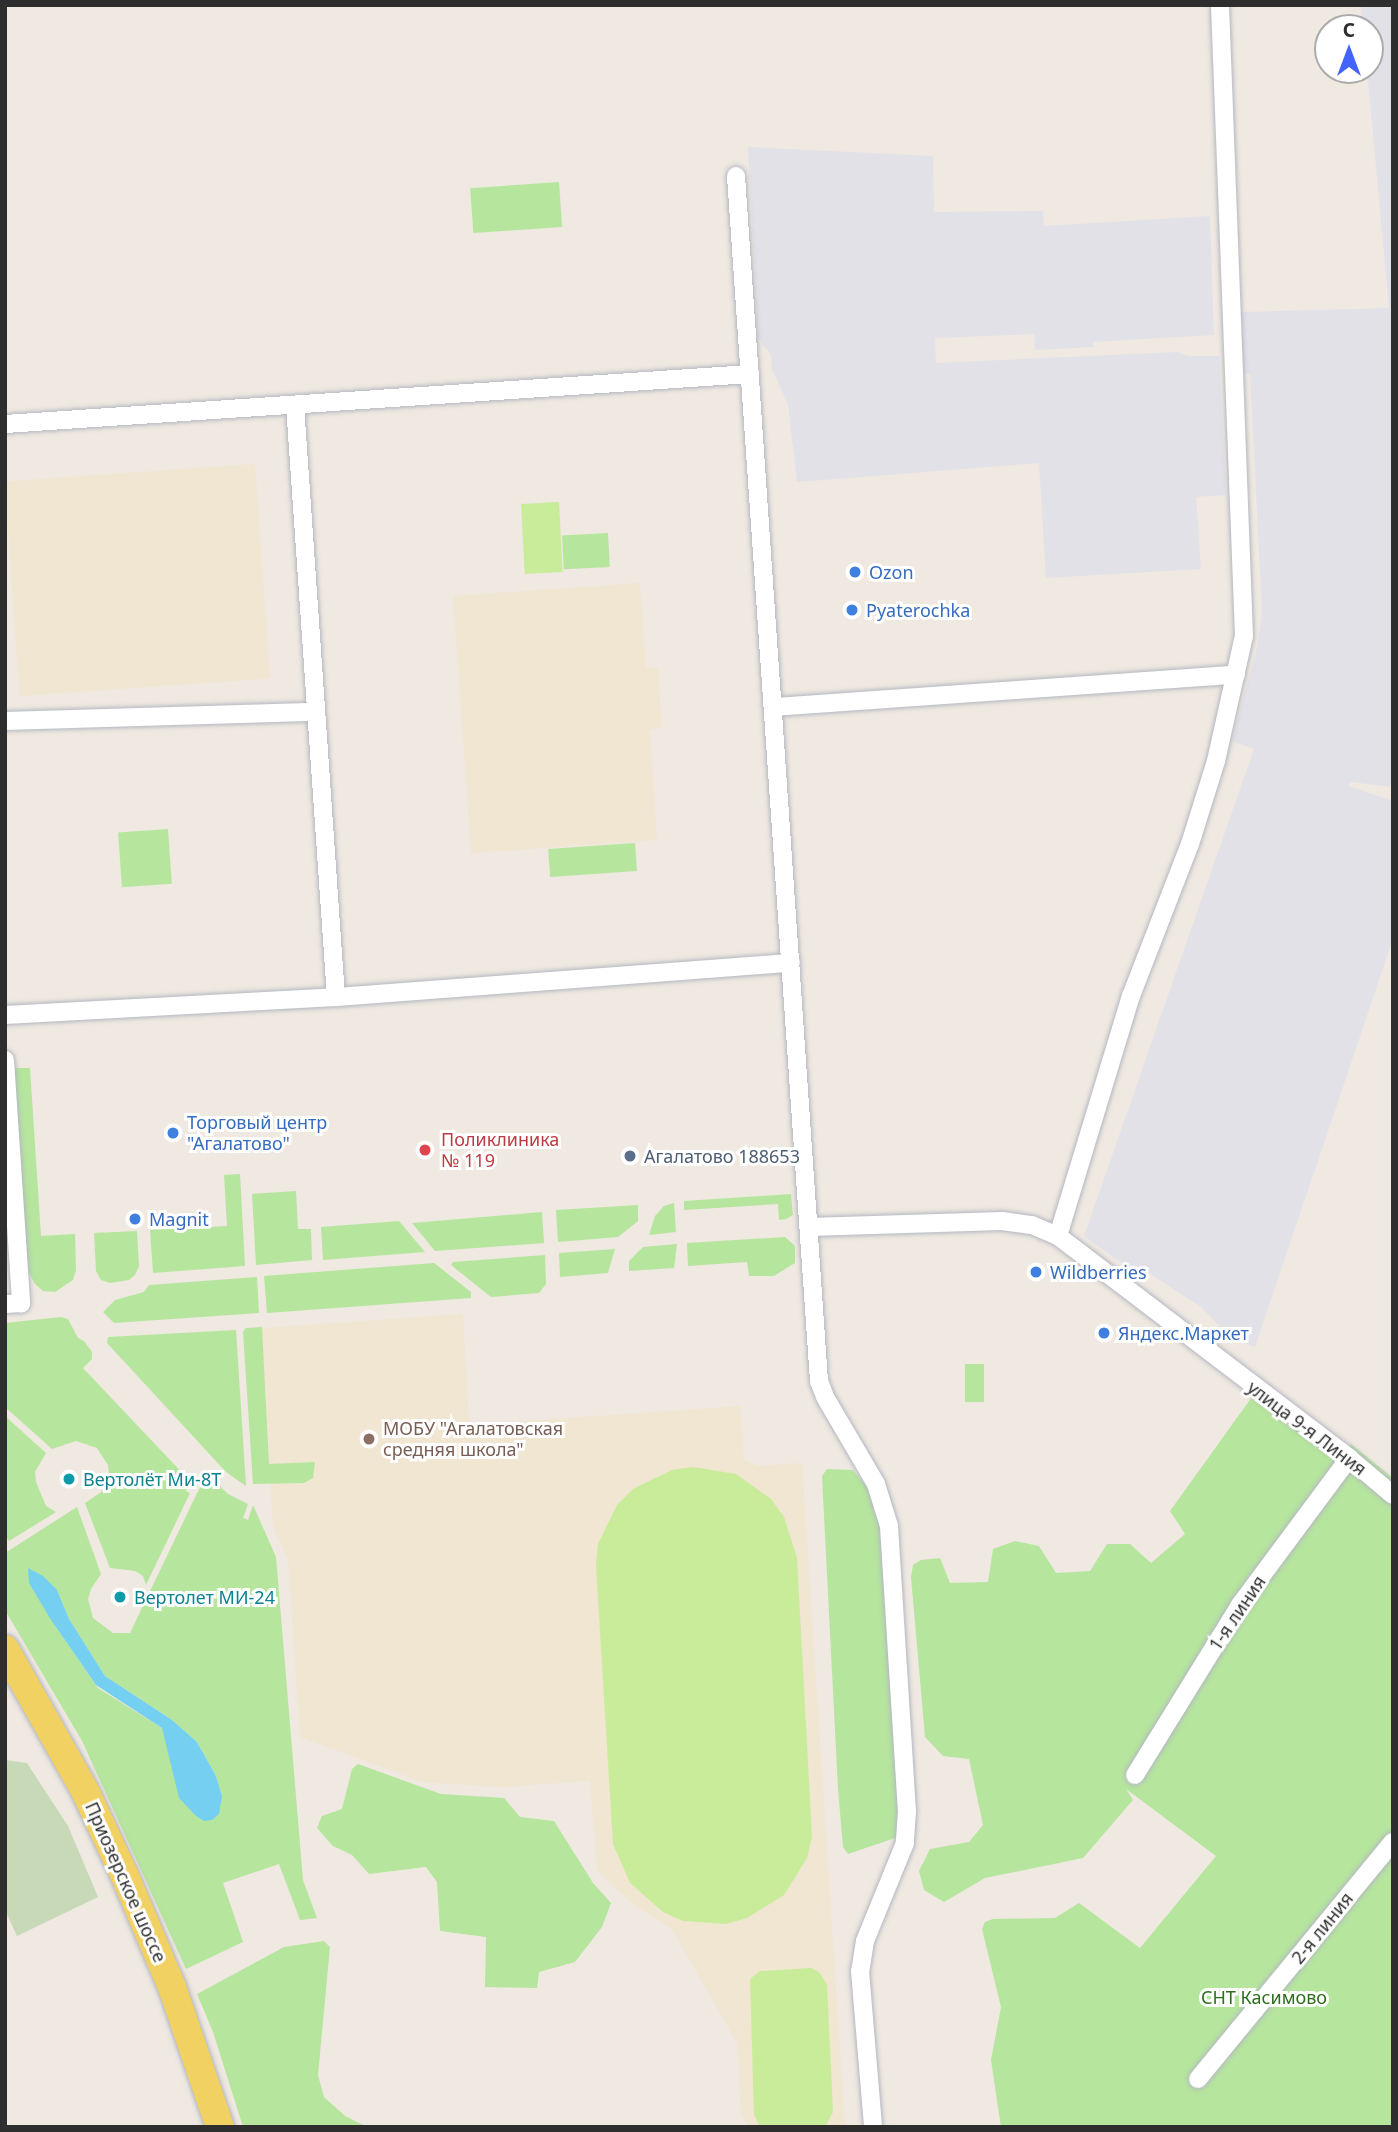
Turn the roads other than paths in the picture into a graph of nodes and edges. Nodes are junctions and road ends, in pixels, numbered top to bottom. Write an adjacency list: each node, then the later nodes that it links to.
1 (1220, 5): 6 (street)
2 (736, 176): 3 (street)
3 (750, 374): 4 (street); 7 (street)
4 (295, 405): 5 (street); 8 (street)
5 (5, 424)
6 (1236, 675): 7 (street); 15 (street)
7 (774, 707): 10 (street)
8 (316, 712): 9 (street); 11 (street)
9 (5, 721)
10 (791, 962): 11 (street); 14 (street)
11 (336, 997): 12 (street)
12 (5, 1015)
13 (5, 1060): 16 (street)
14 (809, 1227): 15 (street, улица 9-я Линия); 24 (street)
15 (1058, 1236): 17 (street, улица 9-я Линия)
16 (5, 1304)
17 (1349, 1458): 18 (street, улица 9-я Линия); 20 (street, 1-я линия)
18 (1393, 1495)
19 (5, 1649): 23 (main road, Приозерское шоссе)
20 (1135, 1775)
21 (1393, 1842): 22 (street, 2-я линия)
22 (1198, 2079)
23 (220, 2127)
24 (873, 2127)

